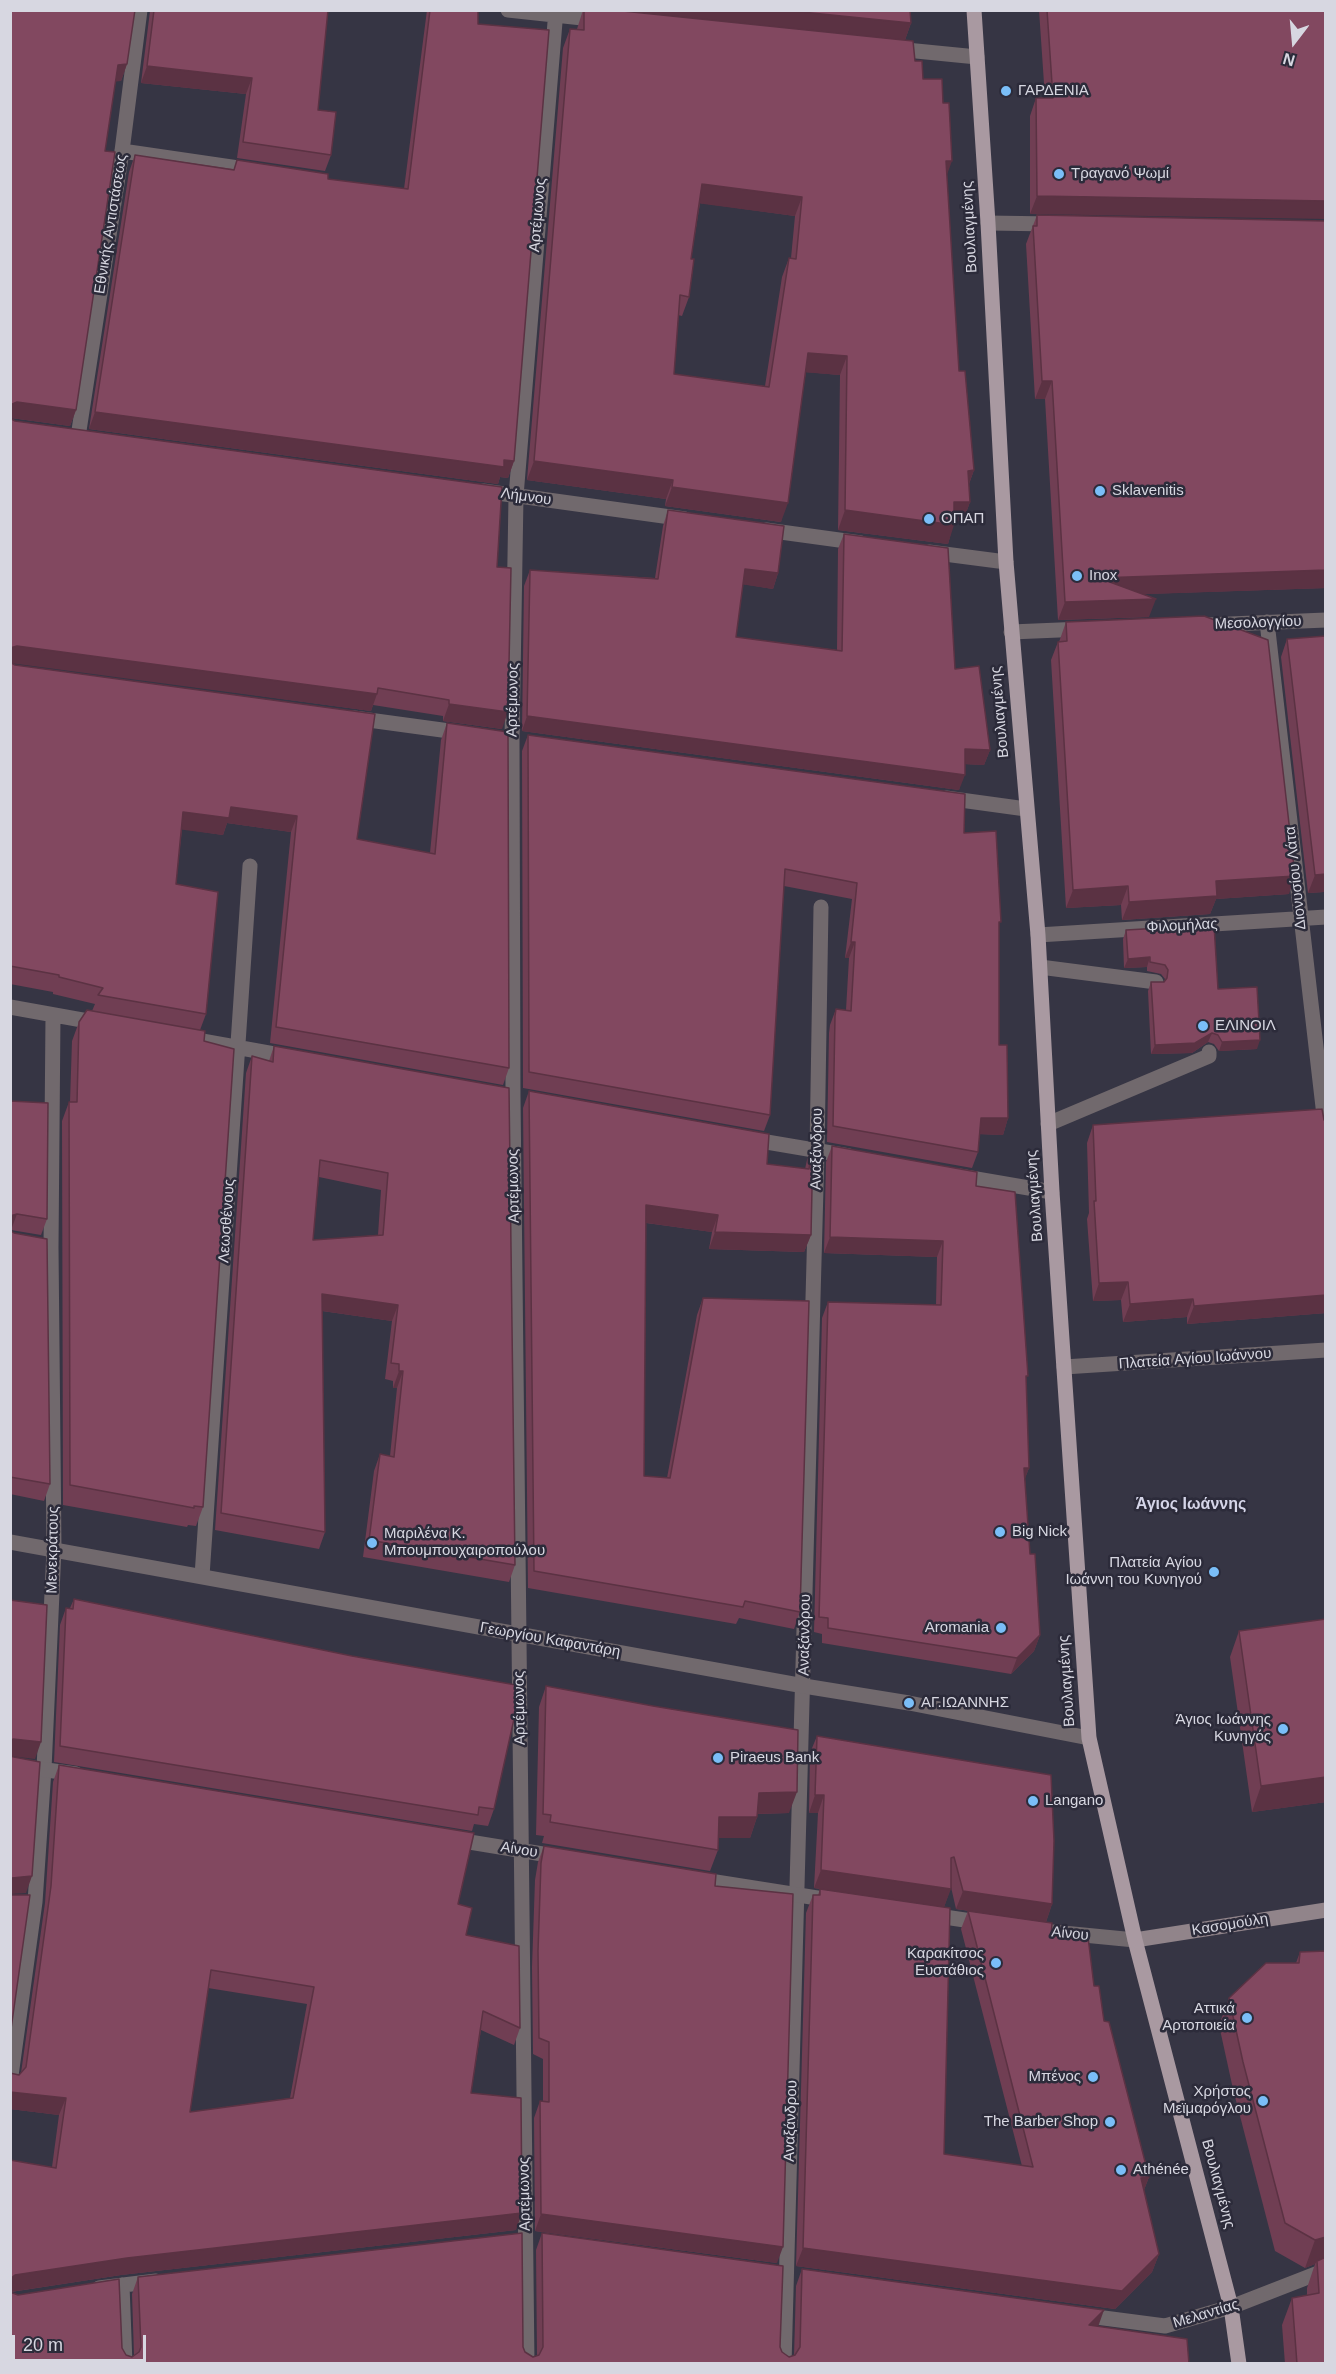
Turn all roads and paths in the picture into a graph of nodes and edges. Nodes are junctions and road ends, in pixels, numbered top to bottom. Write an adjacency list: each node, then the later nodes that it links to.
1 (140, 10): 8 (street, Εθνικής Αντιστάσεως)
2 (508, 10): 4 (street)
3 (974, 10): 7 (main road, Βουλιαγμένης)
4 (556, 13): 5 (street); 14 (street, Αρτέμωνος)
5 (614, 21)
6 (883, 48): 7 (street)
7 (977, 57): 10 (main road, Βουλιαγμένης)
8 (122, 151): 9 (street); 12 (street, Εθνικής Αντιστάσεως)
9 (262, 172)
10 (988, 223): 11 (street); 19 (main road, Βουλιαγμένης)
11 (1066, 225)
12 (79, 437)
13 (468, 489): 14 (street, Λήμνου)
14 (516, 496): 15 (street, Λήμνου); 27 (street, Αρτέμωνος)
15 (704, 521)
16 (751, 528): 17 (street)
17 (880, 545)
18 (916, 550): 19 (street)
19 (1006, 561): 24 (main road, Βουλιαγμένης)
20 (1326, 620): 21 (street, Μεσολογγίου)
21 (1267, 622): 22 (street, Μεσολογγίου); 34 (street, Διονυσίου Λάτα)
22 (1186, 626)
23 (1095, 629): 24 (street)
24 (1011, 632): 30 (main road, Βουλιαγμένης)
25 (337, 716): 26 (street)
26 (477, 735)
27 (506, 738): 28 (street); 46 (street, Αρτέμωνος)
28 (528, 742)
29 (933, 796): 30 (street)
30 (1026, 809): 35 (main road, Βουλιαγμένης)
31 (250, 866): 42 (street, Λεωσθένους)
32 (821, 907): 50 (street, Αναξάνδρου)
33 (1326, 917): 34 (street, Φιλομήλας)
34 (1300, 919): 35 (street, Φιλομήλας); 48 (street, Διονυσίου Λάτα)
35 (1038, 935): 36 (main road, Βουλιαγμένης)
36 (1040, 967): 37 (street); 47 (main road, Βουλιαγμένης)
37 (1156, 982)
38 (10, 1007): 39 (street)
39 (53, 1015): 40 (street); 55 (street, Μενεκράτους)
40 (111, 1025)
41 (180, 1038): 42 (street)
42 (238, 1048): 44 (street); 60 (street, Λεωσθένους)
43 (1209, 1052): 47 (street)
44 (306, 1060)
45 (495, 1094): 46 (street)
46 (519, 1098): 61 (street, Αρτέμωνος)
47 (1048, 1124): 53 (main road, Βουλιαγμένης)
48 (1326, 1133)
49 (735, 1136): 50 (street)
50 (817, 1151): 51 (street); 62 (street, Αναξάνδρου)
51 (864, 1159)
52 (945, 1173): 53 (street)
53 (1052, 1192): 57 (main road, Βουλιαγμένης)
54 (31, 1244): 55 (street)
55 (51, 1247): 59 (street, Μενεκράτους)
56 (1326, 1350): 57 (street, Πλατεία Αγίου Ιωάννου)
57 (1064, 1367): 63 (main road, Βουλιαγμένης)
58 (10, 1542): 59 (street, Γεωργίου Καφαντάρη)
59 (54, 1549): 60 (street, Γεωργίου Καφαντάρη); 65 (street, Μενεκράτους)
60 (202, 1576): 61 (street, Γεωργίου Καφαντάρη)
61 (519, 1634): 62 (street, Γεωργίου Καφαντάρη); 68 (street, Αρτέμωνος)
62 (804, 1686): 63 (street, Γεωργίου Καφαντάρη); 71 (street, Αναξάνδρου)
63 (1089, 1738): 79 (main road, Βουλιαγμένης)
64 (10, 1765): 65 (street)
65 (44, 1769): 66 (street); 72 (street, Μενεκράτους)
66 (90, 1777)
67 (436, 1836): 68 (street, Αίνου)
68 (521, 1850): 69 (street, Αίνου); 88 (street, Αρτέμωνος)
69 (579, 1860)
70 (682, 1877): 71 (street)
71 (797, 1896): 73 (street); 89 (street, Αναξάνδρου)
72 (35, 1902): 74 (street); 80 (street, Μενεκράτους)
73 (844, 1902)
74 (19, 1903)
75 (1326, 1910): 79 (main road, Κασομούλη)
76 (914, 1913): 77 (street)
77 (996, 1924)
78 (1020, 1928): 79 (street, Αίνου)
79 (1135, 1940): 85 (main road, Βουλιαγμένης)
80 (10, 2083)
81 (1326, 2270): 85 (street, Μελαντίας)
82 (169, 2280): 83 (street)
83 (122, 2285): 84 (street); 87 (street)
84 (88, 2290)
85 (1231, 2307): 86 (street, Μελαντίας); 90 (main road, Βουλιαγμένης)
86 (1070, 2313)
87 (125, 2364)
88 (527, 2364)
89 (784, 2364)
90 (1239, 2364)

